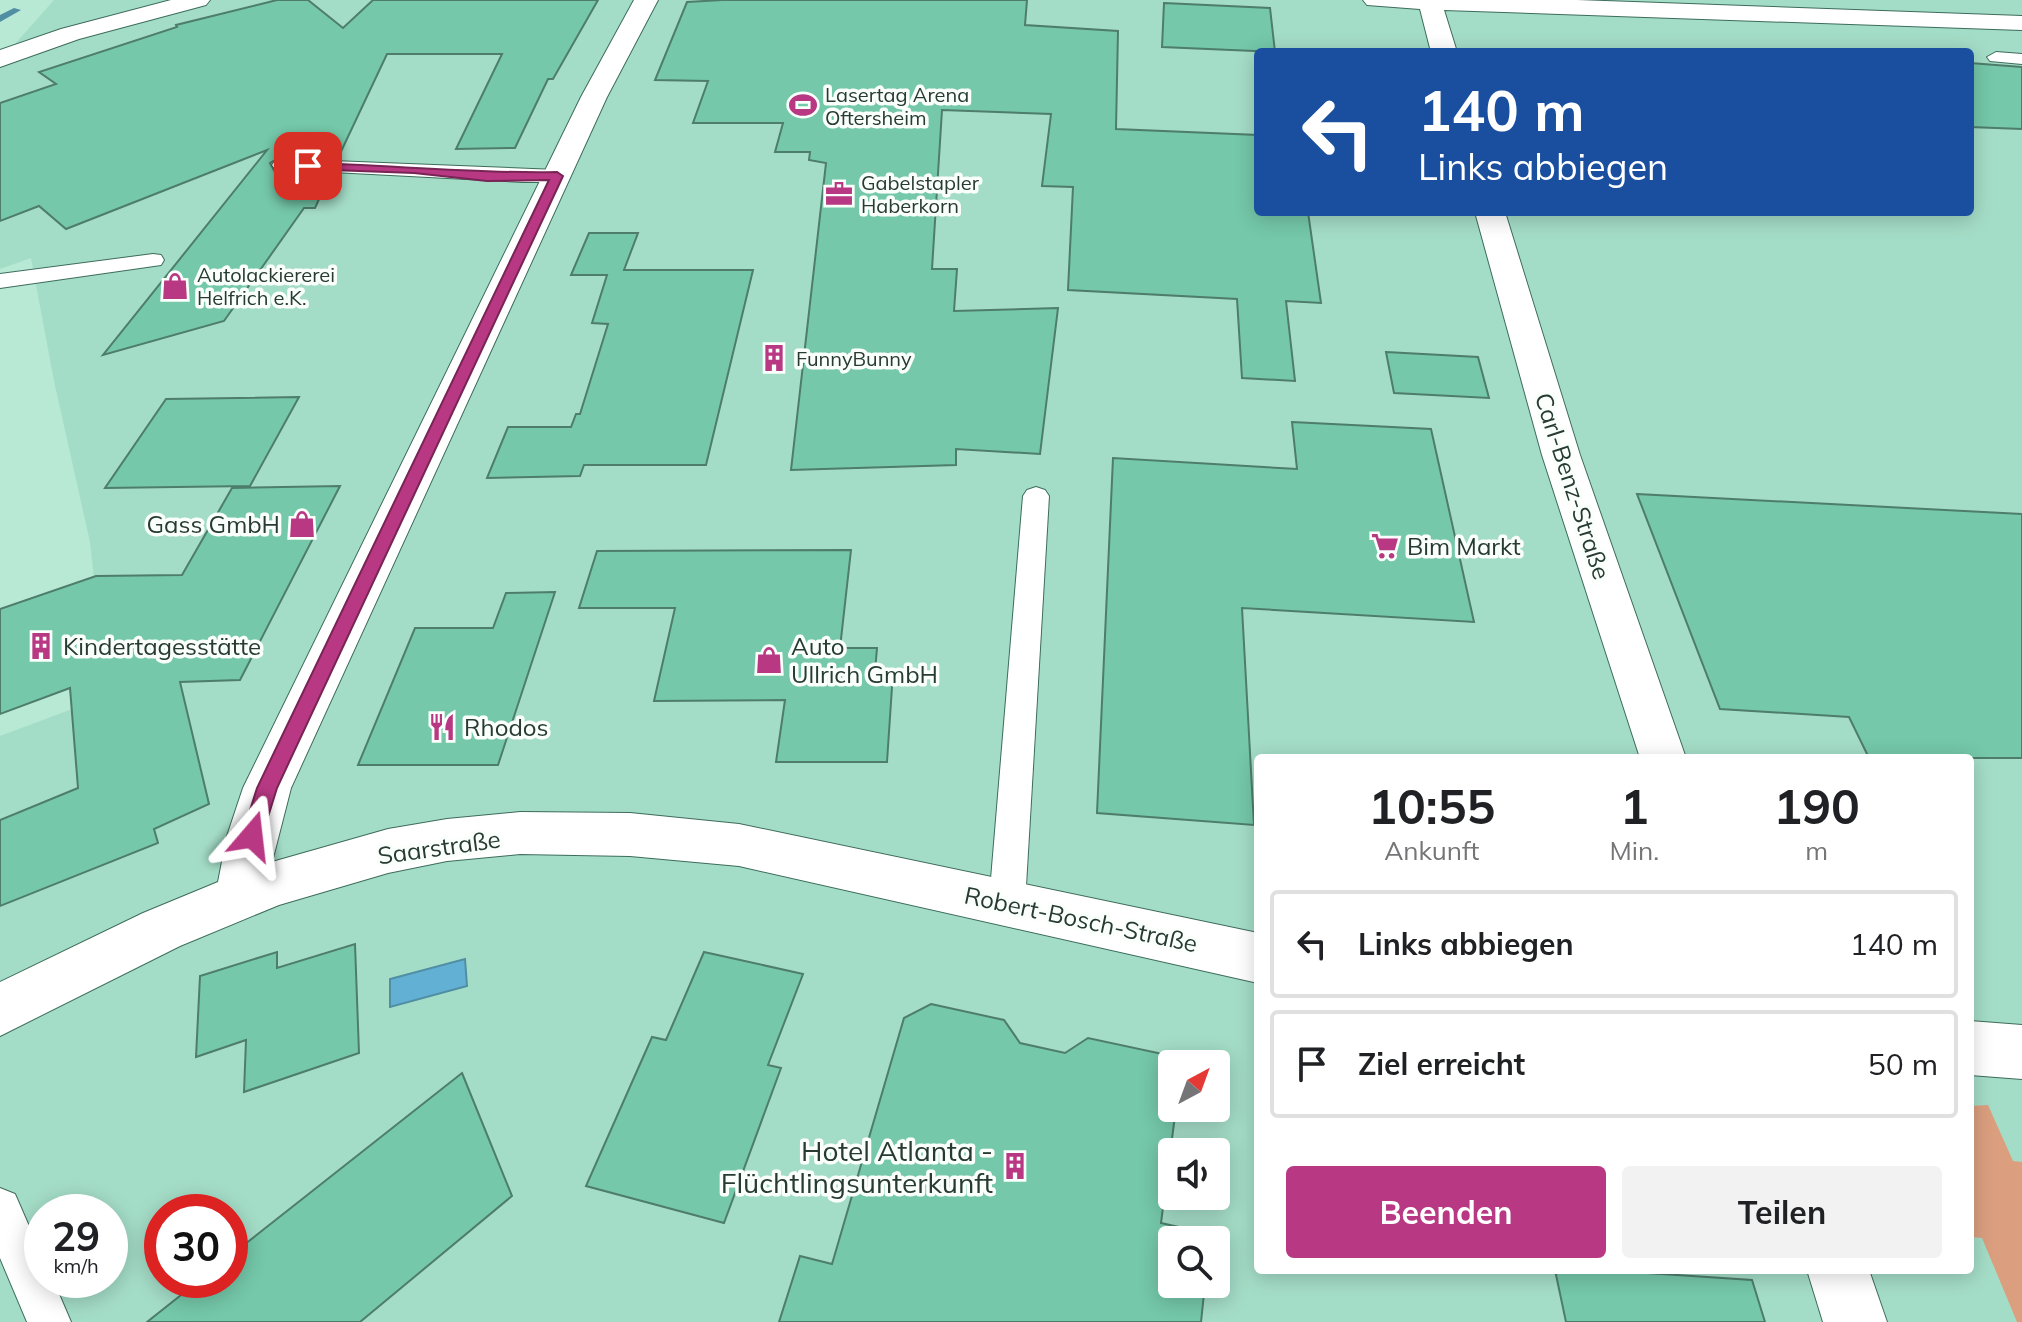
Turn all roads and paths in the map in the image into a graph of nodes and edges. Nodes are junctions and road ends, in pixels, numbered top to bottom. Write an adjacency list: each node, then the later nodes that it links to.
1 (198, 0): 10 (street)
2 (646, 0): 13 (street)
3 (1375, 0): 4 (street)
4 (1430, 2): 5 (street); 8 (street)
5 (1479, 2): 6 (street)
6 (1700, 6): 7 (street)
7 (2022, 23)
8 (1443, 48)
9 (1996, 57): 11 (lane)
10 (1, 58)
11 (2022, 59)
12 (282, 165): 13 (lane)
13 (557, 176): 20 (street)
14 (1491, 216): 18 (street, Carl-Benz-Straße)
15 (153, 260): 16 (lane)
16 (0, 281)
17 (1036, 496): 21 (lane)
18 (1662, 754)
19 (904, 881): 20 (street, Saarstraße); 21 (street, Robert-Bosch-Straße)
20 (241, 895): 23 (street, Saarstraße)
21 (1007, 903): 22 (street, Robert-Bosch-Straße)
22 (1254, 957)
23 (0, 1010)
24 (1974, 1048): 25 (street)
25 (2022, 1052)
26 (0, 1209): 28 (lane)
27 (1839, 1274): 29 (street)
28 (49, 1322)
29 (1855, 1322)

